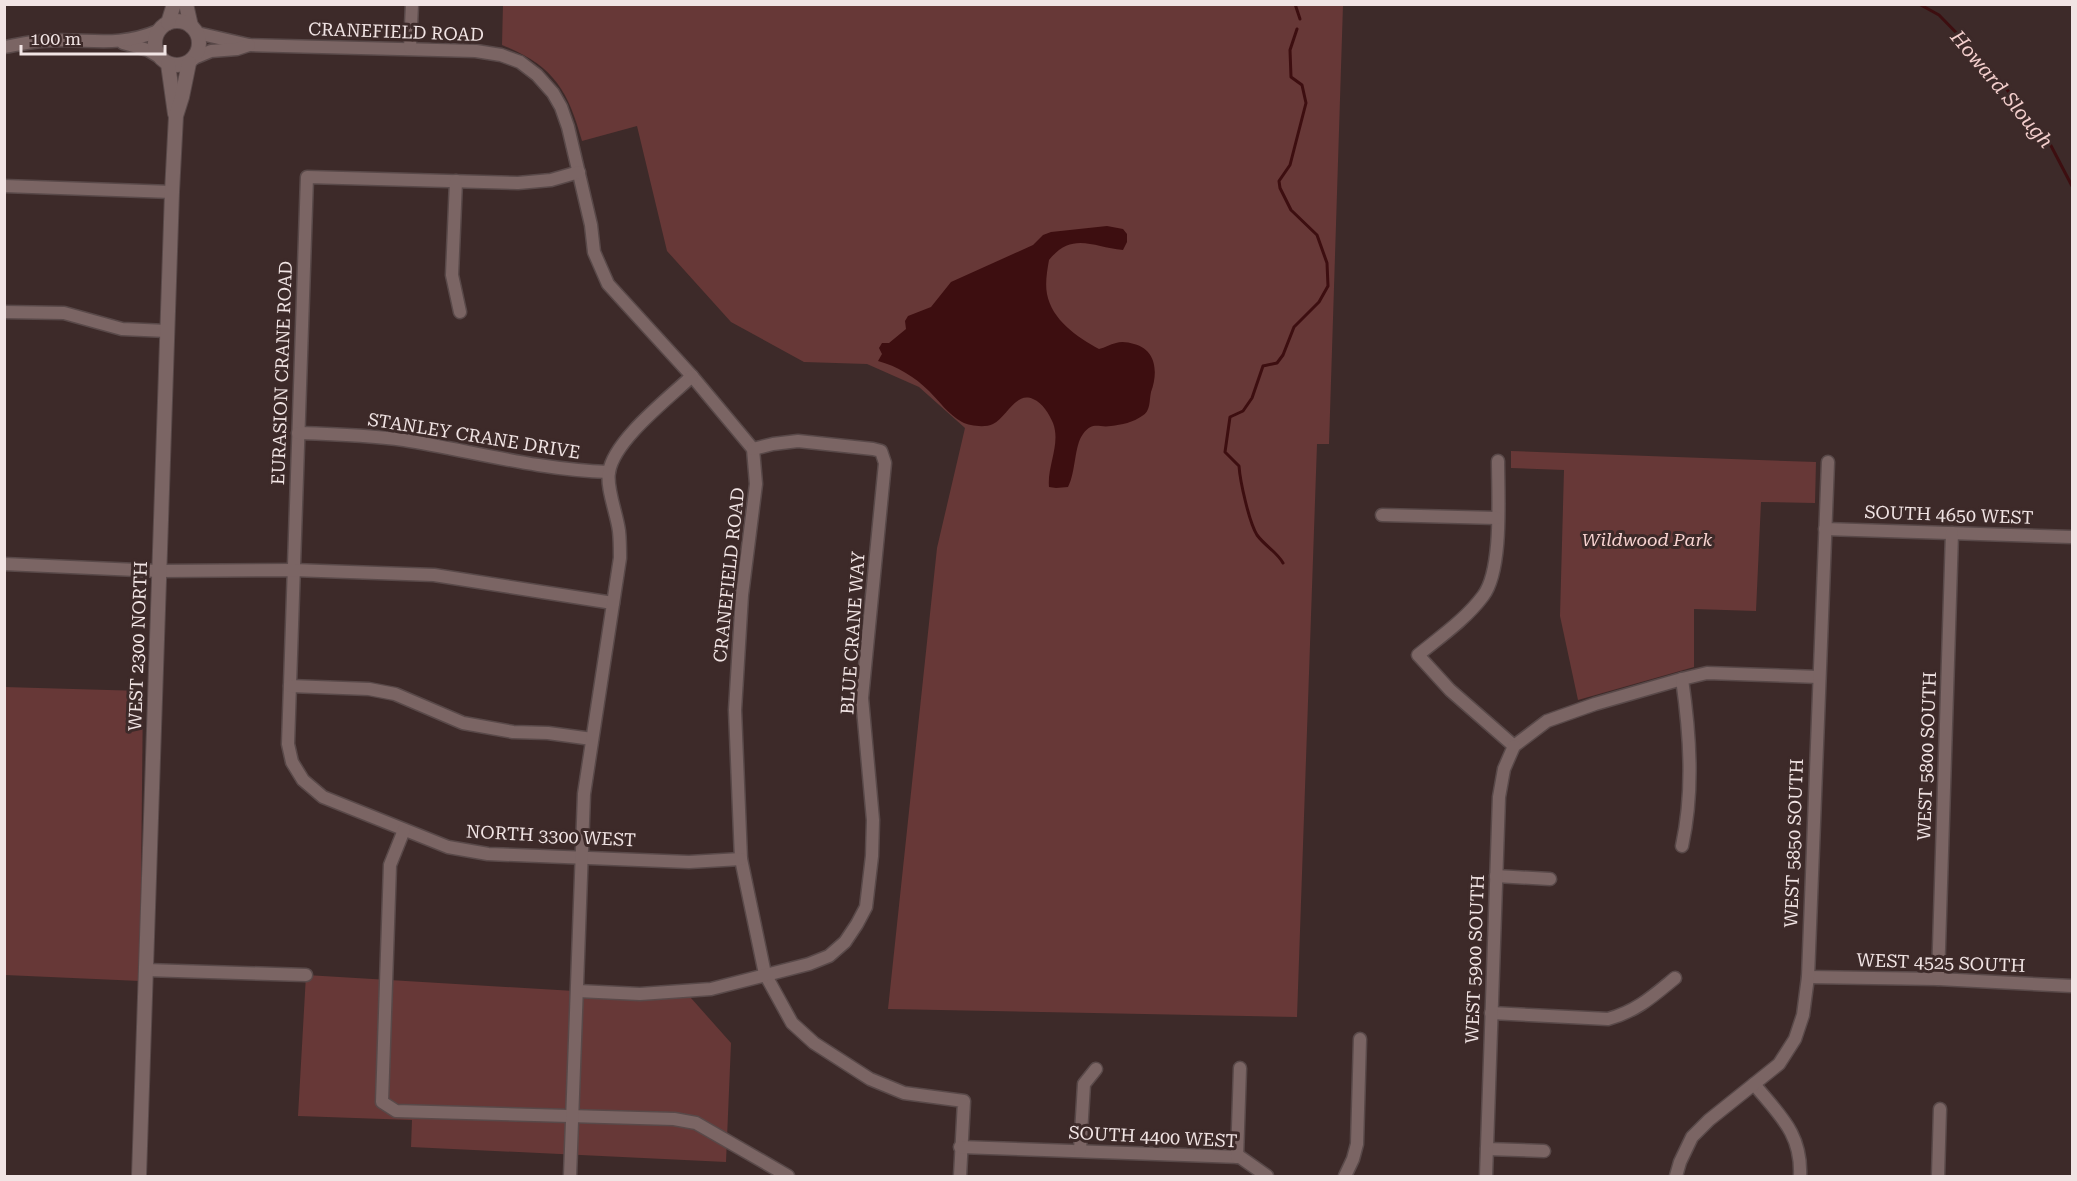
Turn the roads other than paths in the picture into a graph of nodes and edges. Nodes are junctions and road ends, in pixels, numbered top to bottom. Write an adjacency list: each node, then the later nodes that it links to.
1 (174, 4): 4 (street)
2 (186, 4): 5 (street)
3 (412, 4): 9 (street)
4 (163, 27): 5 (street); 6 (street); 10 (street)
5 (194, 29): 7 (street, CRANEFIELD ROAD); 11 (street)
6 (118, 42): 8 (street); 10 (street)
7 (249, 45): 9 (street, CRANEFIELD ROAD); 11 (street, CRANEFIELD ROAD)
8 (4, 47)
9 (410, 48): 13 (street, CRANEFIELD ROAD)
10 (163, 60): 11 (street); 12 (street)
11 (191, 61): 12 (street)
12 (176, 116): 16 (street, WEST 2300 NORTH)
13 (579, 172): 14 (street); 20 (street, CRANEFIELD ROAD)
14 (456, 181): 18 (street); 21 (street, EURASION CRANE ROAD)
15 (4, 186): 16 (street)
16 (172, 192): 19 (street, WEST 2300 NORTH)
17 (4, 312): 19 (street)
18 (460, 312)
19 (167, 331): 33 (street, WEST 2300 NORTH)
20 (692, 376): 22 (street, CRANEFIELD ROAD); 25 (street)
21 (298, 432): 25 (street, STANLEY CRANE DRIVE); 32 (street, EURASION CRANE ROAD)
22 (753, 449): 44 (street, CRANEFIELD ROAD); 48 (street, BLUE CRANE WAY)
23 (1498, 461): 27 (street)
24 (1828, 462): 28 (street, WEST 5850 SOUTH)
25 (609, 472): 34 (street)
26 (1382, 516): 27 (street)
27 (1497, 518): 39 (street)
28 (1825, 529): 29 (street, SOUTH 4650 WEST); 35 (street, WEST 5850 SOUTH)
29 (1952, 533): 30 (street, SOUTH 4650 WEST); 52 (street, WEST 5800 SOUTH)
30 (2073, 537)
31 (4, 564): 33 (street)
32 (293, 570): 33 (street); 34 (street); 37 (street, EURASION CRANE ROAD)
33 (159, 571): 47 (street, WEST 2300 NORTH)
34 (613, 603): 38 (street)
35 (1819, 677): 36 (street); 50 (street, WEST 5850 SOUTH)
36 (1682, 679): 39 (street); 42 (street)
37 (290, 686): 38 (street); 40 (street, EURASION CRANE ROAD)
38 (592, 739): 43 (street)
39 (1514, 746): 45 (street, WEST 5900 SOUTH)
40 (303, 780): 41 (street, NORTH 3300 WEST)
41 (404, 830): 43 (street, NORTH 3300 WEST); 61 (street)
42 (1682, 846)
43 (582, 858): 44 (street, NORTH 3300 WEST); 54 (street)
44 (741, 859): 48 (street, CRANEFIELD ROAD)
45 (1496, 876): 46 (street); 55 (street, WEST 5900 SOUTH)
46 (1550, 879)
47 (146, 970): 49 (street); 67 (street, WEST 2300 NORTH)
48 (765, 974): 54 (street, BLUE CRANE WAY); 62 (street, CRANEFIELD ROAD)
49 (306, 975)
50 (1808, 977): 52 (street, WEST 4525 SOUTH); 59 (street, WEST 5850 SOUTH)
51 (1675, 978): 55 (street)
52 (1938, 980): 53 (street, WEST 4525 SOUTH)
53 (2073, 986)
54 (578, 991): 61 (street)
55 (1491, 1013): 63 (street, WEST 5900 SOUTH)
56 (1360, 1039): 72 (street)
57 (1240, 1068): 66 (street)
58 (1096, 1069): 64 (street)
59 (1754, 1084): 74 (street, WEST 5850 SOUTH); 75 (street)
60 (1940, 1109): 76 (street)
61 (574, 1117): 68 (street); 69 (street)
62 (960, 1147): 64 (street, SOUTH 4400 WEST); 70 (street)
63 (1487, 1149): 65 (street); 73 (street, WEST 5900 SOUTH)
64 (1080, 1150): 66 (street, SOUTH 4400 WEST)
65 (1544, 1151)
66 (1237, 1157): 71 (street, SOUTH 4400 WEST)
67 (139, 1176)
68 (570, 1176)
69 (788, 1176)
70 (960, 1176)
71 (1267, 1176)
72 (1345, 1176)
73 (1486, 1176)
74 (1676, 1176)
75 (1800, 1176)
76 (1938, 1176)

